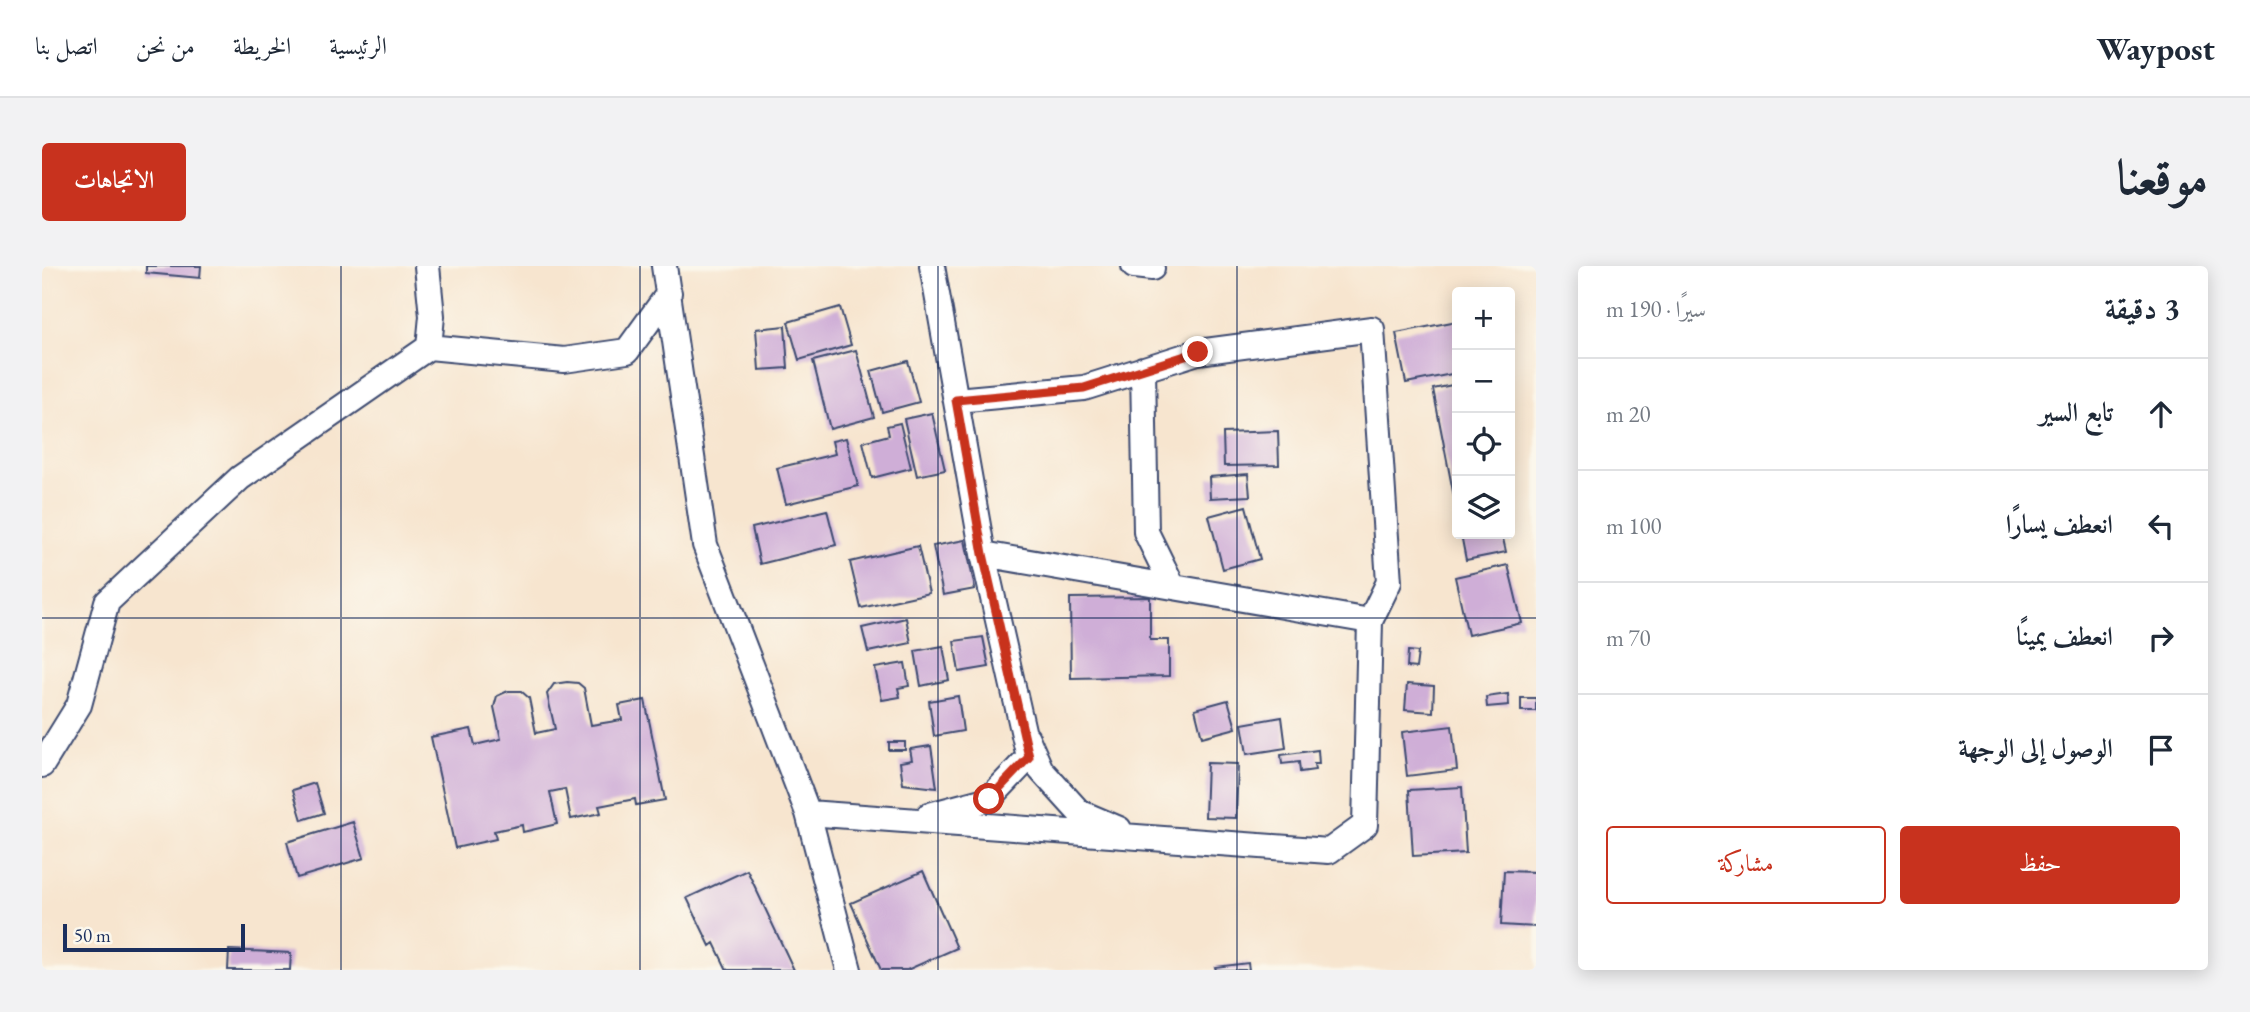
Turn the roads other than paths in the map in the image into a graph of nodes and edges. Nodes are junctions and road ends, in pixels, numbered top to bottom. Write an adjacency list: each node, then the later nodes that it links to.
1 (427, 266): 5 (street)
2 (664, 266): 4 (street)
3 (932, 266): 7 (street)
4 (669, 293): 5 (street); 13 (street)
5 (429, 347): 12 (street)
6 (1143, 369): 7 (street); 9 (street); 10 (street)
7 (956, 400): 8 (street)
8 (983, 554): 9 (street); 11 (street)
9 (1173, 587): 10 (street)
10 (1370, 621): 15 (street)
11 (1023, 728): 14 (street); 15 (street)
12 (42, 765)
13 (808, 813): 14 (street); 16 (street)
14 (907, 820): 15 (street)
15 (1136, 837)
16 (849, 970)

